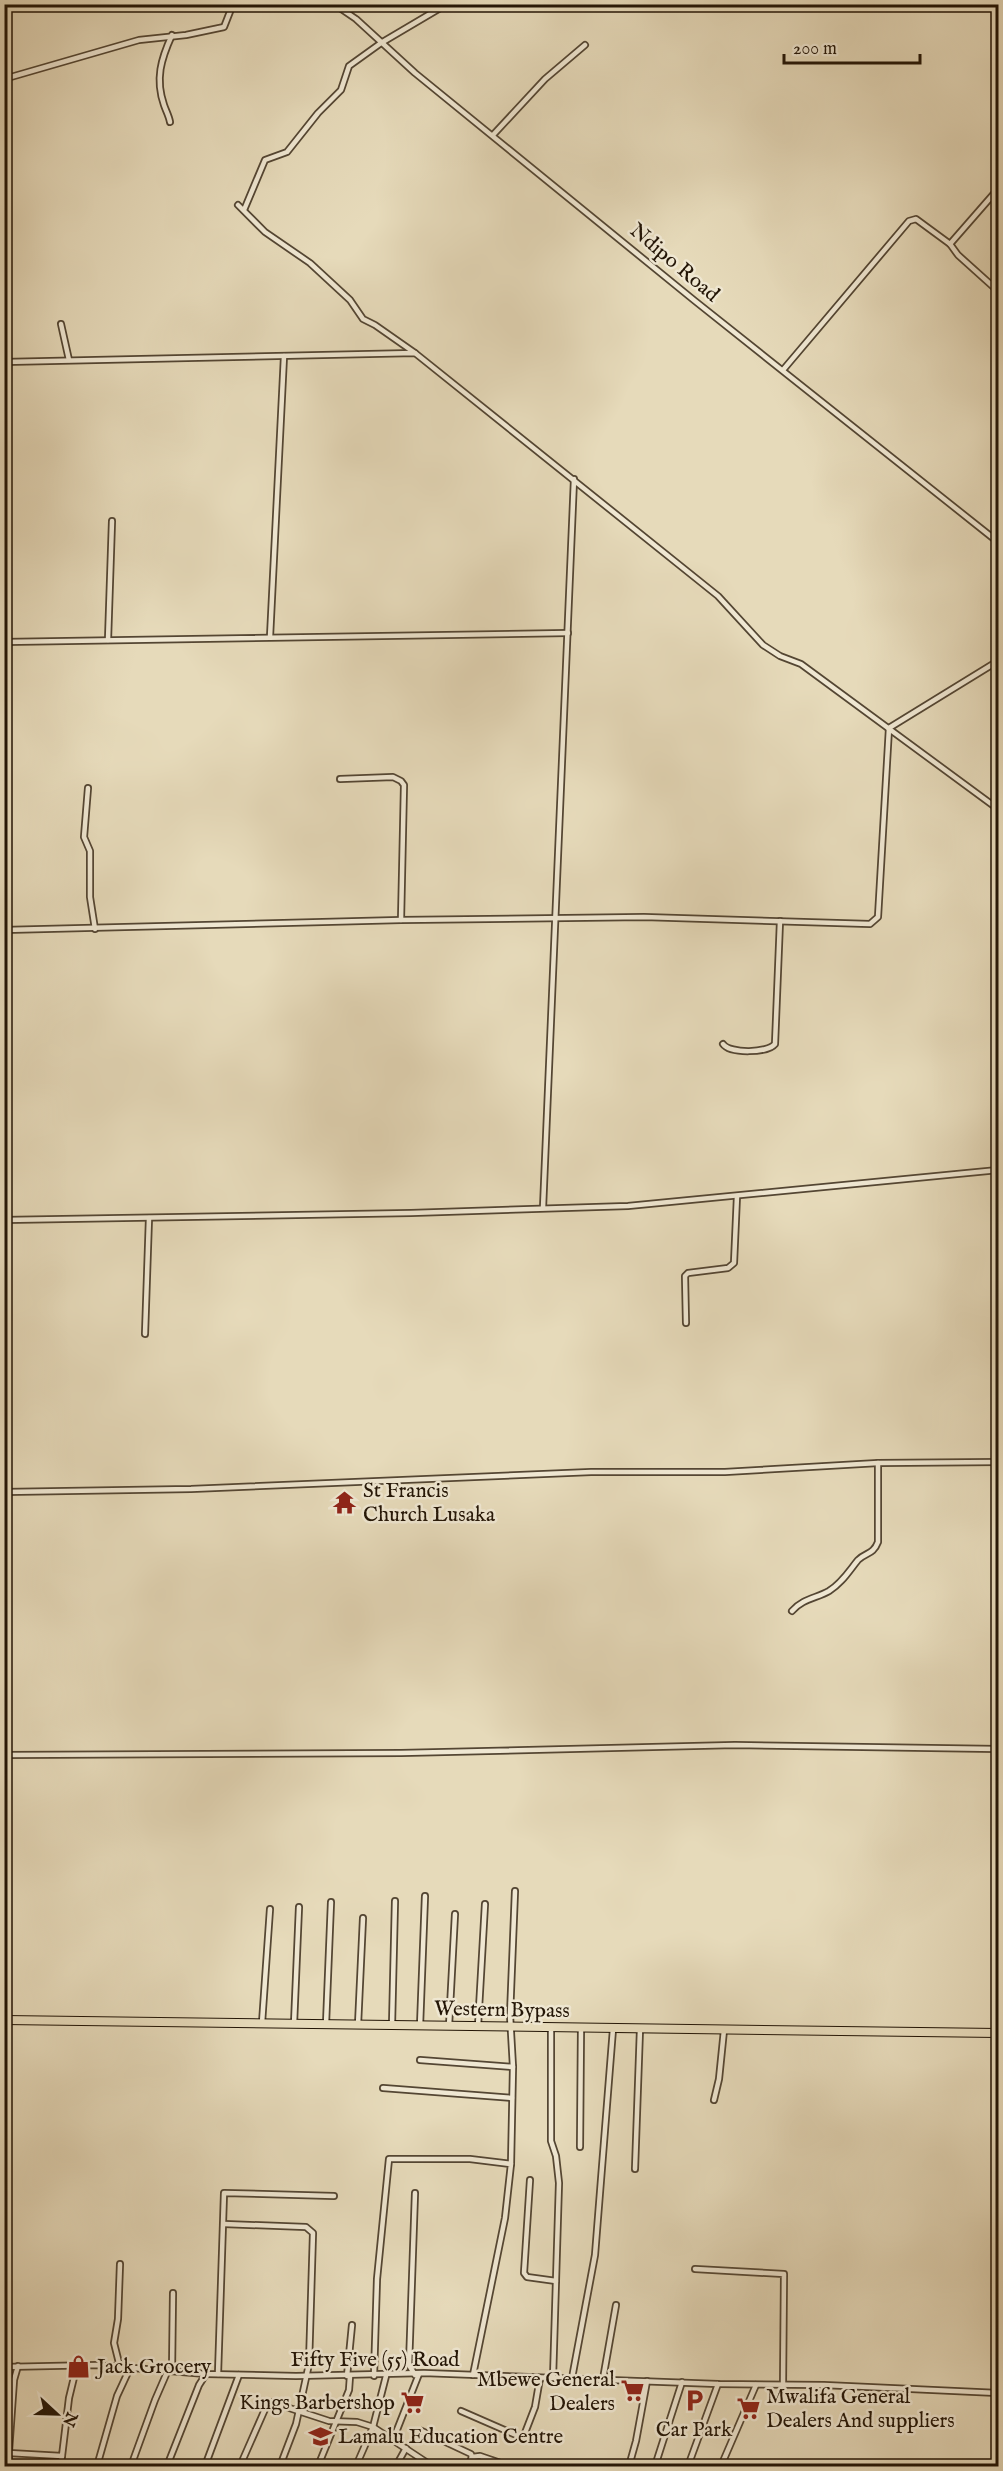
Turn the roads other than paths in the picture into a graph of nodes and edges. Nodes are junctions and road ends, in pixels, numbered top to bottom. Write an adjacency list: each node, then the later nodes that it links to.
1 (233, 4): 4 (street)
2 (333, 4): 5 (street, Ndipo Road)
3 (447, 4): 5 (street)
4 (172, 35): 7 (street); 8 (street)
5 (381, 43): 9 (street, Ndipo Road); 12 (street)
6 (585, 45): 9 (street)
7 (4, 79)
8 (170, 123)
9 (493, 135): 20 (street, Ndipo Road)
10 (999, 189): 13 (street)
11 (238, 205): 12 (street)
12 (244, 210): 16 (street)
13 (950, 244): 14 (street); 20 (street)
14 (999, 291)
15 (61, 324): 18 (street)
16 (415, 353): 17 (street); 21 (street)
17 (284, 356): 18 (street); 25 (street)
18 (69, 360): 19 (street)
19 (4, 362)
20 (783, 370): 23 (street, Ndipo Road)
21 (574, 479): 24 (street); 29 (street)
22 (112, 521): 26 (street)
23 (999, 542)
24 (568, 633): 25 (street); 33 (street)
25 (270, 637): 26 (street)
26 (108, 640): 27 (street)
27 (4, 642)
28 (999, 661): 29 (street)
29 (889, 728): 32 (street); 35 (street)
30 (340, 779): 34 (street)
31 (88, 788): 36 (street)
32 (999, 809)
33 (554, 919): 34 (street); 35 (street); 41 (street)
34 (401, 920): 36 (street)
35 (780, 921): 38 (street)
36 (95, 929): 37 (street)
37 (4, 930)
38 (723, 1044)
39 (999, 1170): 40 (street)
40 (737, 1196): 41 (street); 44 (street)
41 (543, 1208): 42 (street)
42 (149, 1218): 43 (street); 45 (street)
43 (4, 1221)
44 (686, 1323)
45 (145, 1334)
46 (7, 1438): 49 (street)
47 (999, 1462): 48 (street)
48 (878, 1463): 49 (street); 50 (street)
49 (5, 1492)
50 (792, 1611)
51 (999, 1749): 52 (street)
52 (4, 1755)
53 (515, 1891): 71 (street)
54 (425, 1896): 68 (street)
55 (395, 1901): 67 (street)
56 (331, 1902): 65 (street)
57 (485, 1904): 70 (street)
58 (298, 1907): 64 (street)
59 (270, 1909): 63 (street)
60 (455, 1914): 69 (street)
61 (363, 1918): 66 (street)
62 (4, 2020): 63 (main road, Western Bypass)
63 (262, 2023): 64 (main road, Western Bypass)
64 (294, 2024): 65 (main road, Western Bypass)
65 (326, 2024): 66 (main road, Western Bypass)
66 (358, 2025): 67 (main road, Western Bypass)
67 (392, 2025): 68 (main road, Western Bypass)
68 (420, 2026): 69 (main road, Western Bypass)
69 (449, 2026): 70 (main road, Western Bypass)
70 (478, 2026): 71 (main road, Western Bypass)
71 (510, 2027): 72 (main road, Western Bypass); 79 (street)
72 (551, 2027): 73 (main road, Western Bypass); 92 (street)
73 (581, 2028): 74 (main road, Western Bypass); 83 (street)
74 (613, 2029): 75 (main road, Western Bypass); 113 (street)
75 (640, 2029): 76 (main road, Western Bypass); 85 (street)
76 (724, 2030): 77 (main road, Western Bypass); 82 (street)
77 (999, 2033)
78 (420, 2060): 79 (street)
79 (513, 2067): 81 (street)
80 (382, 2088): 81 (street)
81 (512, 2098): 84 (street)
82 (714, 2100)
83 (580, 2146)
84 (510, 2164): 106 (street); 109 (street)
85 (635, 2169)
86 (530, 2180): 92 (street)
87 (415, 2193): 104 (street)
88 (334, 2196): 89 (street)
89 (224, 2224): 103 (street); 107 (street)
90 (120, 2264): 99 (street)
91 (695, 2269): 119 (street)
92 (556, 2281): 112 (street)
93 (173, 2293): 101 (street)
94 (616, 2305): 114 (street)
95 (352, 2325): 108 (street)
96 (77, 2365): 97 (street, Fifty Five (55) Road); 99 (street, Fifty Five (55) Road); 129 (street)
97 (18, 2366): 98 (street, Fifty Five (55) Road); 128 (street)
98 (4, 2367)
99 (120, 2367): 100 (street, Fifty Five (55) Road)
100 (130, 2368): 101 (street, Fifty Five (55) Road); 133 (street)
101 (170, 2370): 102 (street, Fifty Five (55) Road); 134 (street)
102 (206, 2374): 103 (street, Fifty Five (55) Road); 135 (street)
103 (218, 2374): 105 (street, Fifty Five (55) Road)
104 (417, 2374): 106 (street, Fifty Five (55) Road); 110 (street, Fifty Five (55) Road); 126 (street)
105 (239, 2375): 107 (street, Fifty Five (55) Road); 136 (street)
106 (473, 2375): 111 (street, Fifty Five (55) Road)
107 (305, 2376): 108 (street, Fifty Five (55) Road); 121 (street)
108 (348, 2376): 109 (street, Fifty Five (55) Road); 123 (street)
109 (374, 2376): 110 (street, Fifty Five (55) Road)
110 (386, 2376): 124 (street)
111 (540, 2378): 112 (street, Fifty Five (55) Road); 122 (street)
112 (553, 2378): 113 (street, Fifty Five (55) Road)
113 (572, 2378): 114 (street, Fifty Five (55) Road)
114 (603, 2379): 115 (street, Fifty Five (55) Road)
115 (647, 2381): 116 (street, Fifty Five (55) Road); 145 (street)
116 (682, 2382): 117 (street, Fifty Five (55) Road); 146 (street)
117 (718, 2384): 118 (street, Fifty Five (55) Road); 147 (street)
118 (756, 2385): 119 (street, Fifty Five (55) Road); 148 (street)
119 (783, 2385): 120 (street, Fifty Five (55) Road)
120 (999, 2393)
121 (299, 2410): 123 (street); 137 (street); 138 (street)
122 (460, 2411)
123 (336, 2421): 124 (street); 139 (street)
124 (373, 2427): 126 (street); 140 (street)
125 (422, 2431): 130 (street)
126 (393, 2440): 127 (street)
127 (406, 2448): 141 (street); 142 (street)
128 (9, 2452): 129 (street); 131 (street)
129 (62, 2456): 132 (street)
130 (472, 2457): 143 (street); 144 (street)
131 (8, 2466)
132 (60, 2466)
133 (97, 2466)
134 (131, 2466)
135 (167, 2466)
136 (205, 2466)
137 (240, 2466)
138 (280, 2466)
139 (318, 2466)
140 (356, 2466)
141 (396, 2466)
142 (432, 2466)
143 (468, 2466)
144 (509, 2466)
145 (629, 2466)
146 (656, 2466)
147 (688, 2466)
148 (722, 2466)

